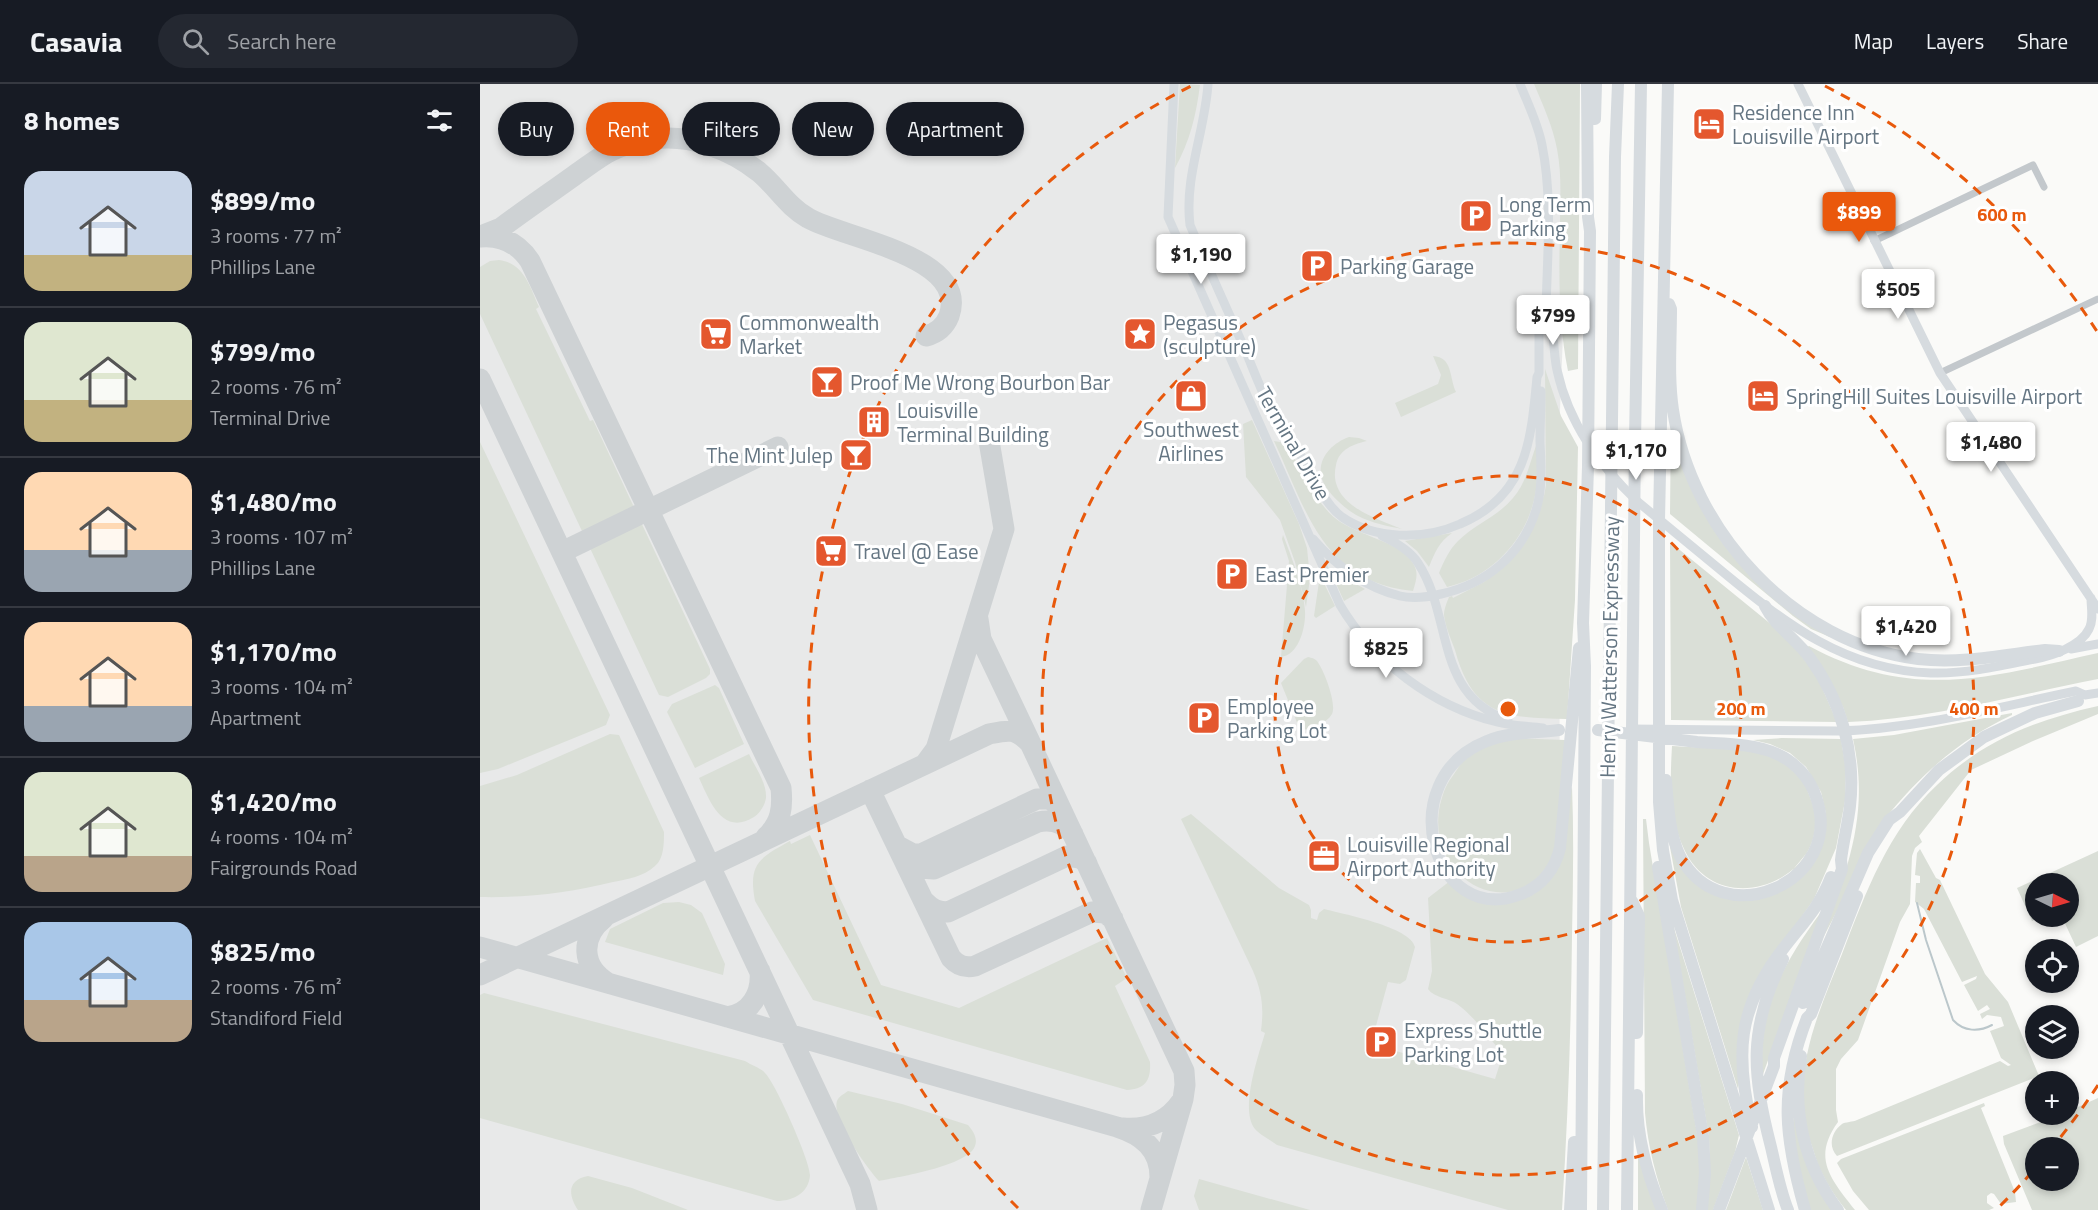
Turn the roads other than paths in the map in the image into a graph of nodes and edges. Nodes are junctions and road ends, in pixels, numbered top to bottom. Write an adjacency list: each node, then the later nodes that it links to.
1 (1174, 84): 19 (main road)
2 (1208, 84): 18 (main road, Terminal Drive)
3 (1520, 84): 15 (main road, Terminal Drive)
4 (1587, 84): 11 (highway)
5 (1596, 84): 11 (highway)
6 (1618, 84): 44 (highway, Henry Watterson Expressway)
7 (1641, 84): 36 (highway, Henry Watterson Expressway)
8 (1668, 84): 13 (highway)
9 (1798, 84): 12 (main road)
10 (2044, 187): 12 (street)
11 (1590, 231): 23 (highway)
12 (1874, 241): 17 (main road)
13 (1665, 292): 25 (highway); 31 (highway)
14 (2098, 299): 17 (street)
15 (1546, 312): 16 (main road, Terminal Drive); 21 (main road, Terminal Drive)
16 (1539, 373): 18 (main road, Terminal Drive); 19 (main road)
17 (1940, 373): 20 (main road)
18 (1369, 530): 28 (main road)
19 (1310, 535): 28 (main road)
20 (2091, 598): 22 (main road); 25 (main road)
21 (1765, 606): 25 (main road, Terminal Drive); 35 (highway)
22 (2098, 609)
23 (1583, 623): 29 (highway); 38 (highway)
24 (2098, 644): 25 (main road)
25 (2059, 651)
26 (2098, 693): 27 (main road)
27 (2081, 698): 32 (main road); 34 (highway)
28 (1524, 725): 29 (main road)
29 (1559, 730): 30 (main road)
30 (1598, 730): 32 (highway)
31 (1659, 735): 32 (highway); 33 (highway)
32 (1694, 735)
33 (1659, 766): 41 (highway); 47 (highway)
34 (1900, 812): 39 (highway); 40 (highway)
35 (1841, 860): 37 (highway); 40 (highway)
36 (1630, 897): 45 (highway, Henry Watterson Expressway); 46 (highway)
37 (1798, 932): 41 (highway); 50 (highway)
38 (1582, 934): 42 (highway); 43 (highway)
39 (1811, 1014): 51 (highway); 52 (highway)
40 (1774, 1066): 48 (highway)
41 (1754, 1147): 49 (highway)
42 (1570, 1210)
43 (1581, 1210)
44 (1604, 1210)
45 (1627, 1210)
46 (1662, 1210)
47 (1702, 1210)
48 (1719, 1210)
49 (1770, 1210)
50 (1788, 1210)
51 (1805, 1210)
52 (1838, 1210)

